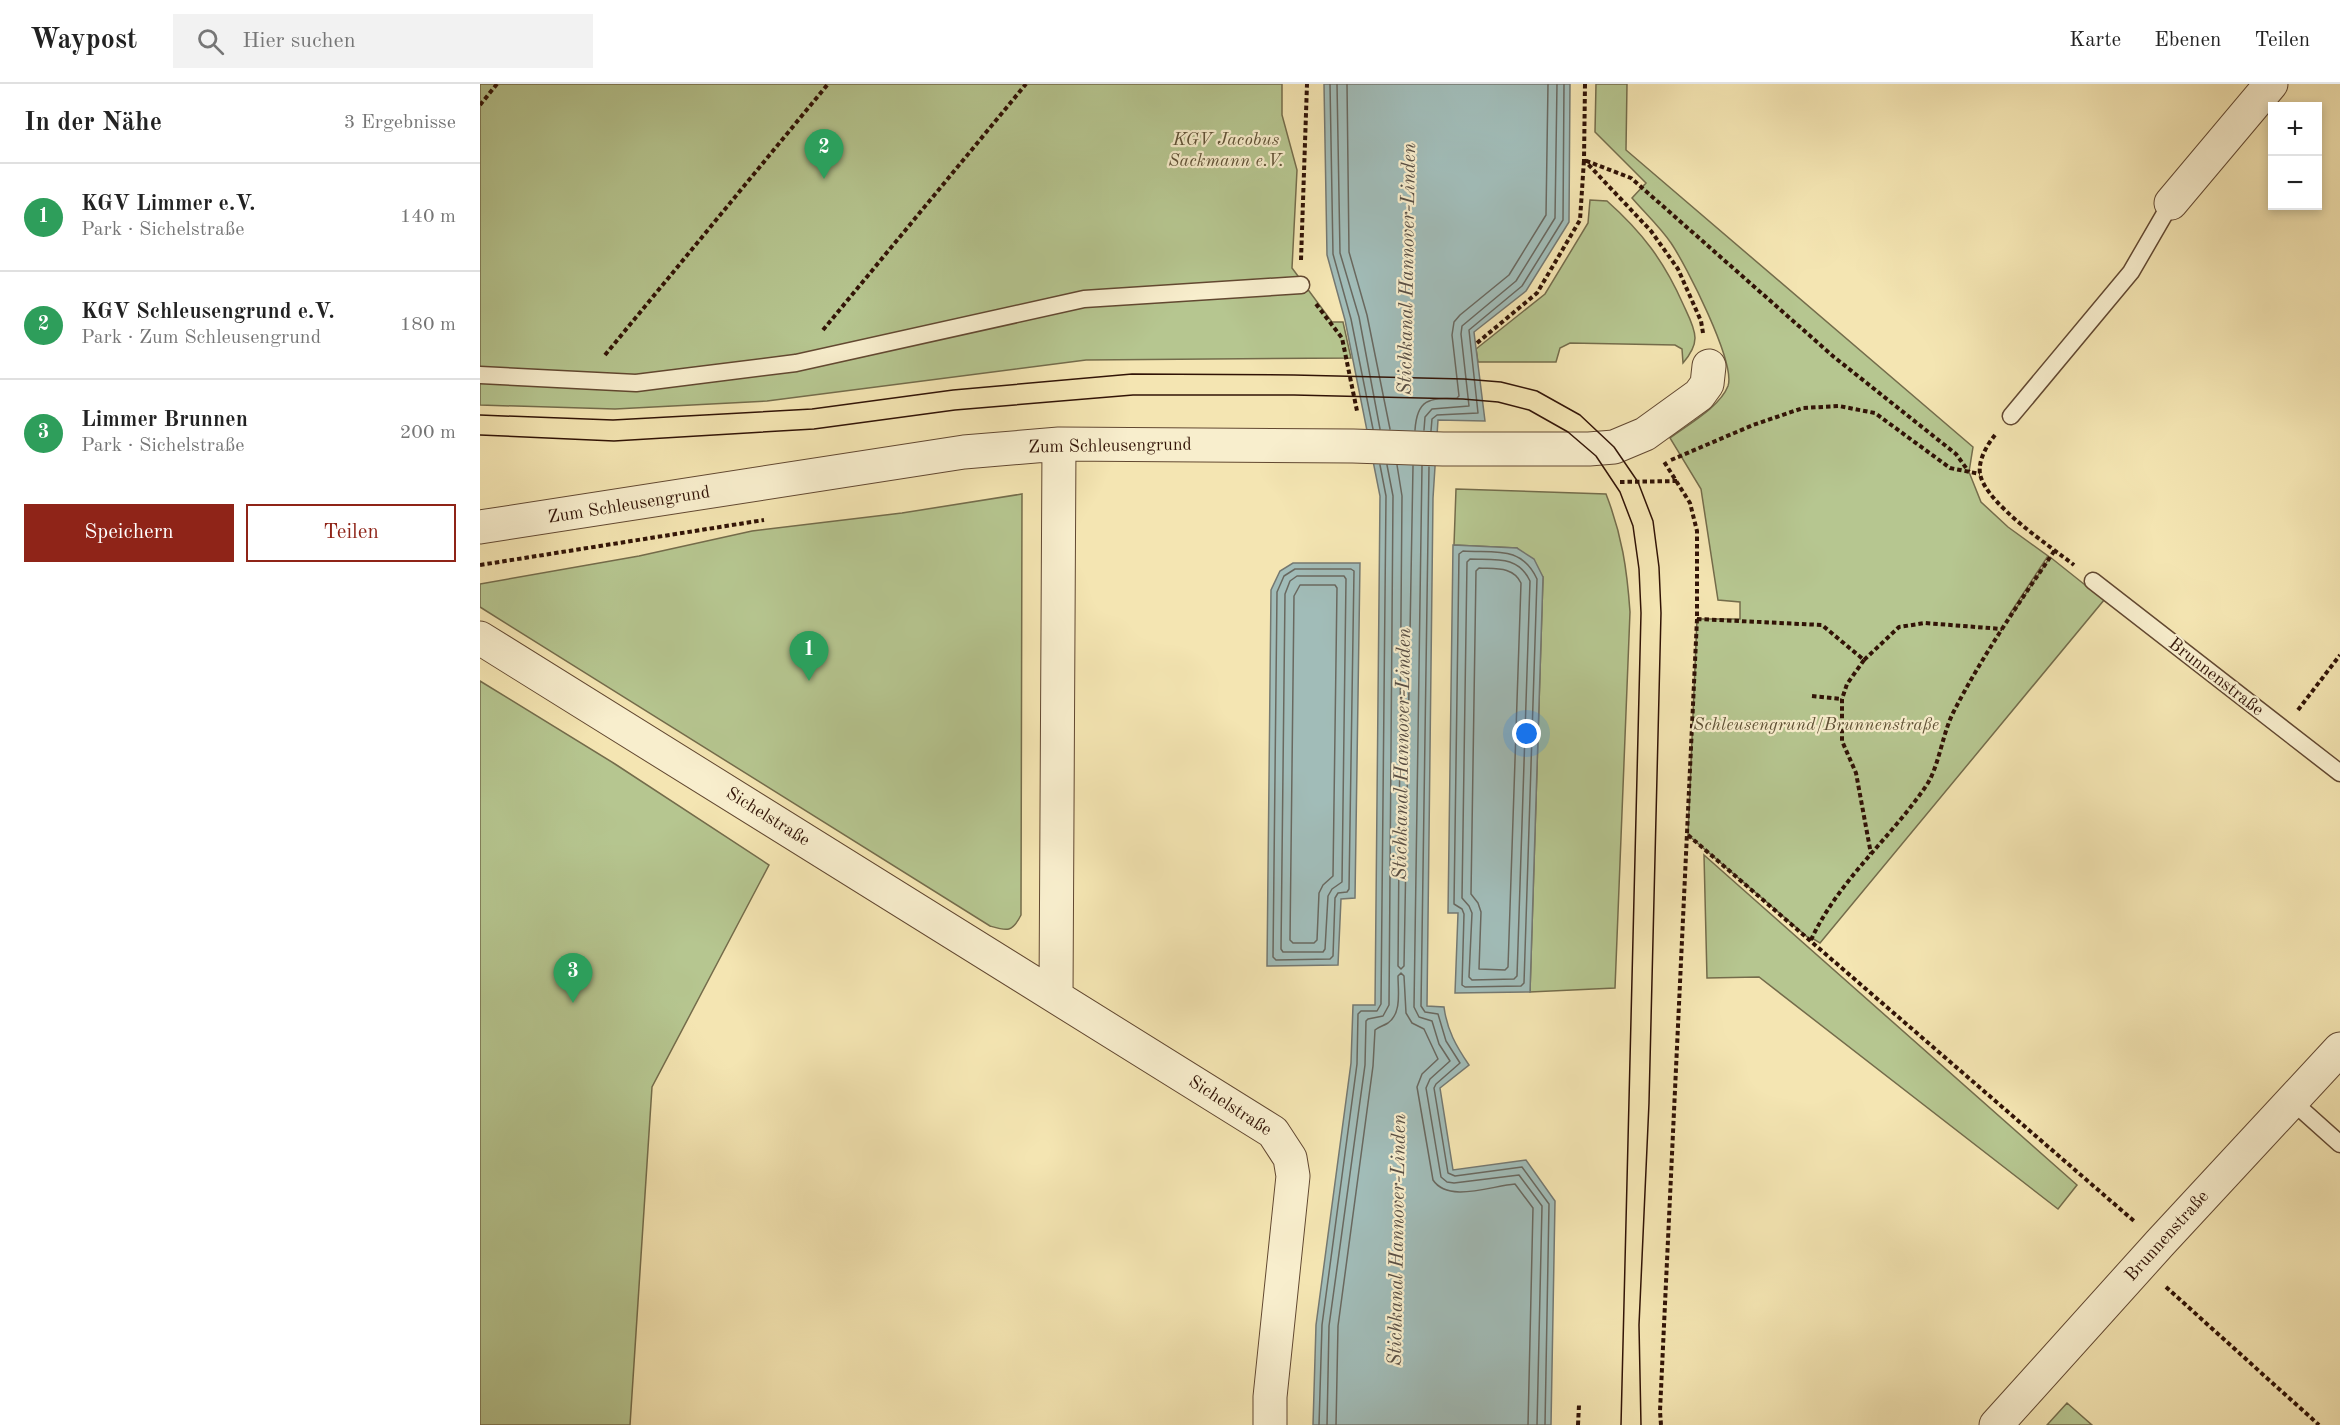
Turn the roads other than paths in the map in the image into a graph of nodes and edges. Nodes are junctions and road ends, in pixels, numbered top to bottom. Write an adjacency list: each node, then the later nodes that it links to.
1 (2271, 84): 2 (street)
2 (2171, 203): 6 (lane)
3 (1301, 285): 5 (lane)
4 (1709, 366): 7 (street, Zum Schleusengrund)
5 (480, 375)
6 (2011, 416)
7 (1059, 444): 8 (street, Zum Schleusengrund); 12 (street)
8 (480, 527)
9 (2093, 581): 11 (lane, Brunnenstraße)
10 (480, 638): 12 (street, Sichelstraße)
11 (2340, 773)
12 (1056, 996): 16 (street, Sichelstraße)
13 (2340, 1049): 14 (street, Brunnenstraße)
14 (2292, 1101): 15 (lane); 17 (street, Brunnenstraße)
15 (2340, 1144)
16 (1269, 1425)
17 (1996, 1425)

